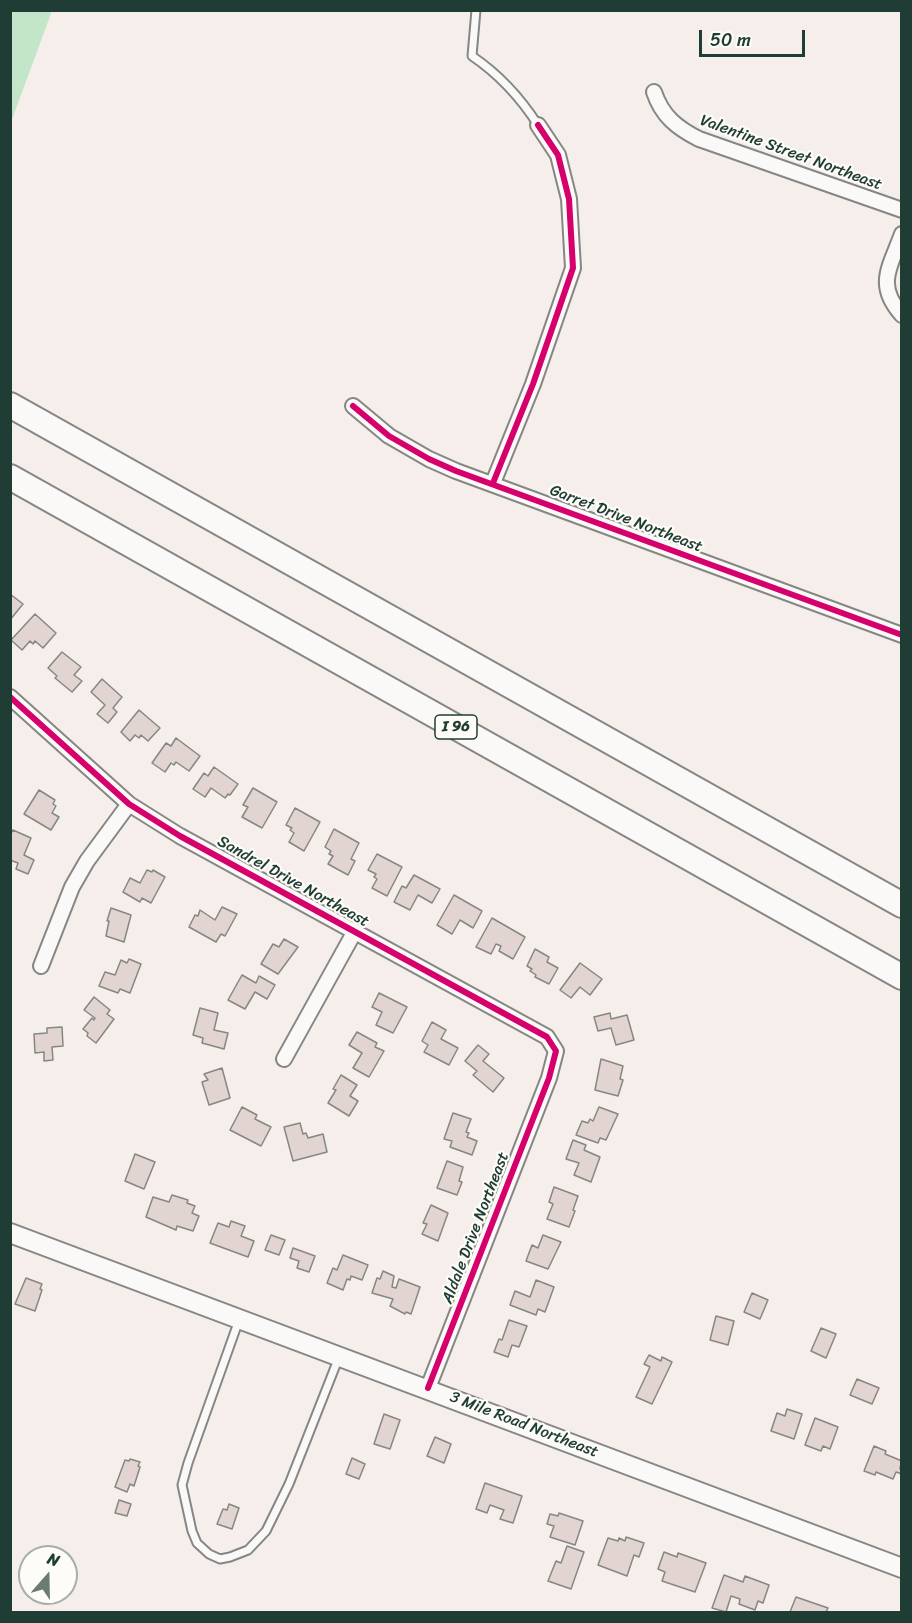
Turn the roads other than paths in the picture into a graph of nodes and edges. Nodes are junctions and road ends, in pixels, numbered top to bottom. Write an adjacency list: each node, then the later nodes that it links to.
1 (476, 10): 3 (lane)
2 (654, 92): 4 (street, Valentine Street Northeast)
3 (538, 125): 10 (street)
4 (902, 210)
5 (902, 234): 6 (street)
6 (902, 315)
7 (10, 405): 14 (highway)
8 (353, 406): 10 (street, Garret Drive Northeast)
9 (10, 477): 17 (highway, I 96)
10 (493, 483): 11 (street, Garret Drive Northeast)
11 (902, 635)
12 (10, 697): 13 (street, Sandrel Drive Northeast)
13 (129, 804): 15 (street, Sandrel Drive Northeast); 16 (street)
14 (902, 905)
15 (355, 931): 18 (street); 19 (street, Sandrel Drive Northeast)
16 (41, 966)
17 (902, 977)
18 (284, 1059)
19 (549, 1078): 23 (street, Aldale Drive Northeast)
20 (10, 1233): 21 (main road, 3 Mile Road Northeast)
21 (240, 1318): 22 (main road, 3 Mile Road Northeast); 22 (lane)
22 (340, 1355): 23 (main road, 3 Mile Road Northeast)
23 (428, 1388): 24 (main road, 3 Mile Road Northeast)
24 (902, 1568)

